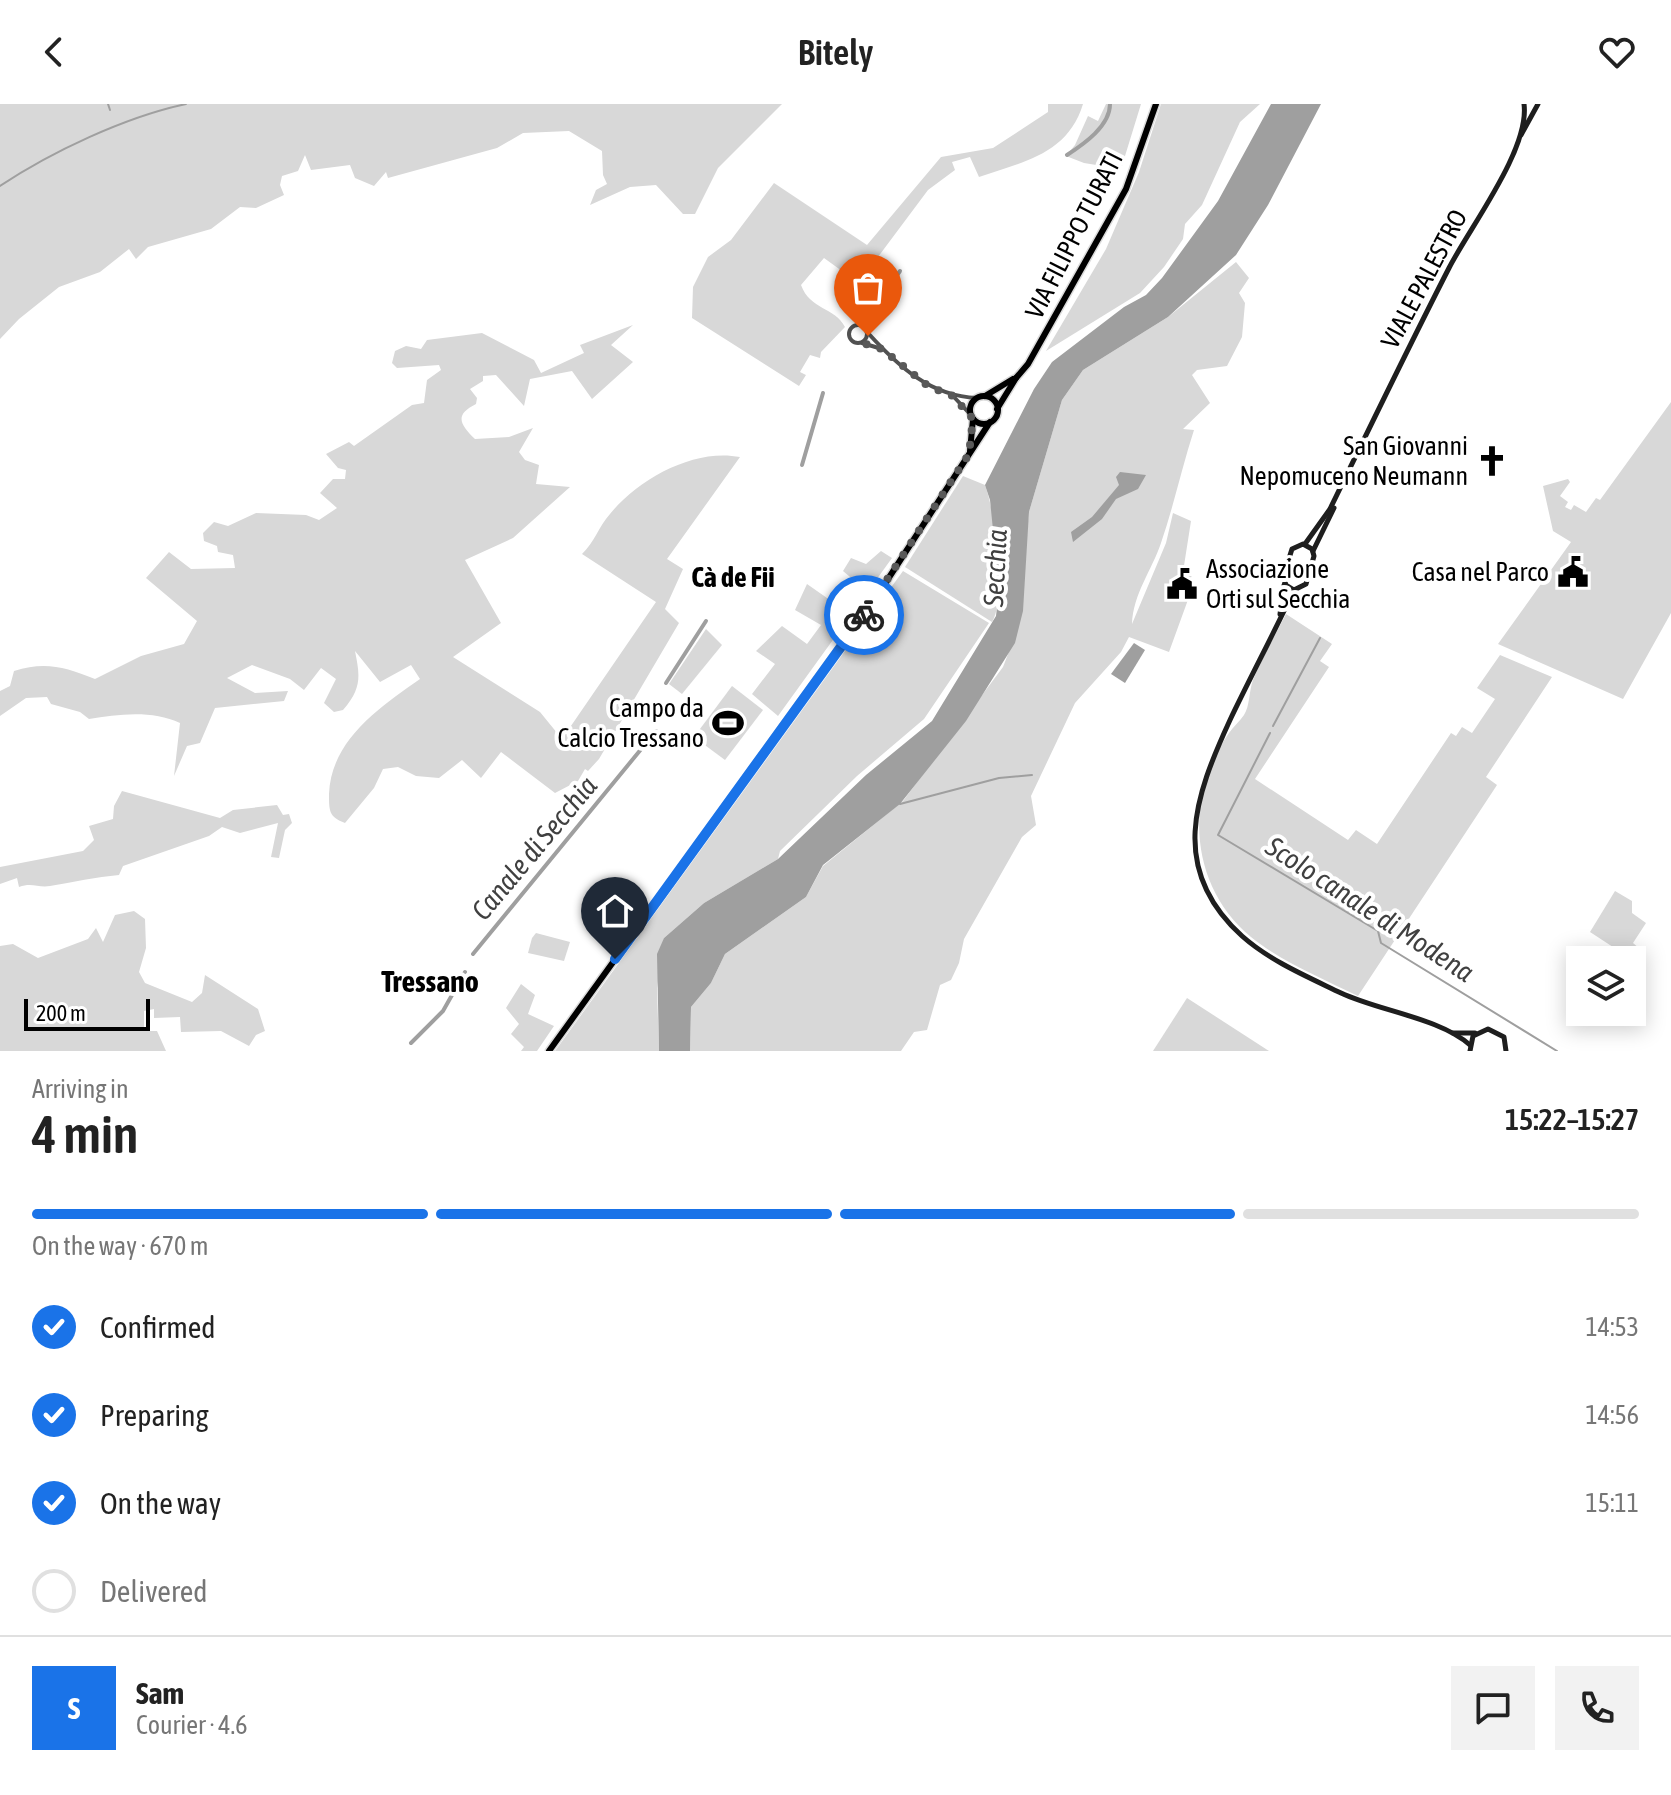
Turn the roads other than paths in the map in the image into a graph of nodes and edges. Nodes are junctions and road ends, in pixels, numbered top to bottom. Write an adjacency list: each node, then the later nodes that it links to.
1 (1156, 104): 8 (main road, VIA FILIPPO TURATI)
2 (1524, 104): 4 (main road, VIALE PALESTRO)
3 (1538, 104): 4 (main road, VIALE PALESTRO)
4 (1520, 136): 14 (main road, VIALE PALESTRO)
5 (868, 333): 6 (street); 6 (street); 7 (street)
6 (862, 343): 7 (street)
7 (882, 349): 9 (street)
8 (1016, 378): 10 (main road); 11 (main road, VIA FILIPPO TURATI)
9 (953, 396): 10 (street); 12 (street)
10 (981, 397): 11 (main road); 12 (main road)
11 (997, 409): 13 (main road)
12 (972, 416): 13 (main road); 15 (main road)
13 (990, 422): 15 (main road)
14 (1364, 442): 16 (main road, VIALE PALESTRO); 17 (main road, VIALE PALESTRO)
15 (969, 454): 24 (main road)
16 (1305, 544): 17 (main road); 18 (main road, VIALE PALESTRO)
17 (1313, 551): 19 (main road, VIALE PALESTRO)
18 (1284, 583): 19 (main road); 20 (main road)
19 (1294, 590): 20 (main road, VIALE PALESTRO)
20 (1280, 615): 22 (main road)
21 (1477, 1033): 22 (main road); 23 (main road); 25 (main road)
22 (1452, 1034): 23 (main road)
23 (1470, 1048)
24 (549, 1051)
25 (1506, 1051)

